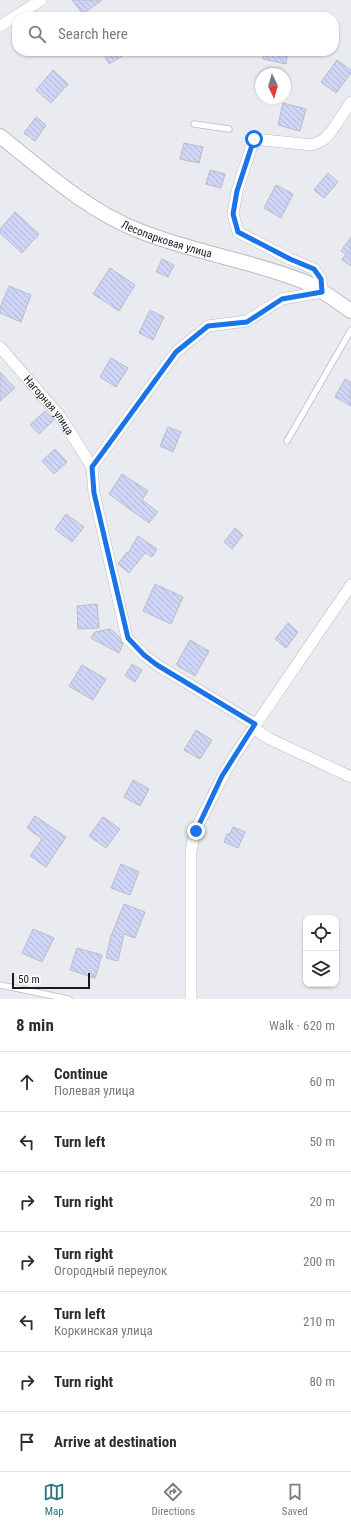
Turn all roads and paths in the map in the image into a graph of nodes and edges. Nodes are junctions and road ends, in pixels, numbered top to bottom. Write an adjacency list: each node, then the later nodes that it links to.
1 (41, 0): 2 (street)
2 (22, 12)
3 (12, 18): 4 (street)
4 (0, 26)
5 (351, 102): 9 (street)
6 (194, 124): 7 (lane)
7 (229, 129)
8 (0, 136): 9 (street, Лесопарковая улица)
9 (322, 292): 10 (street, Лесопарковая улица); 14 (street)
10 (351, 311)
11 (351, 330): 13 (lane)
12 (0, 347): 14 (street, Нагорная улица)
13 (287, 441)
14 (92, 467): 16 (street)
15 (351, 585): 16 (street)
16 (255, 724): 17 (street); 20 (street)
17 (351, 777)
18 (0, 985): 19 (lane)
19 (69, 999)
20 (191, 999)

